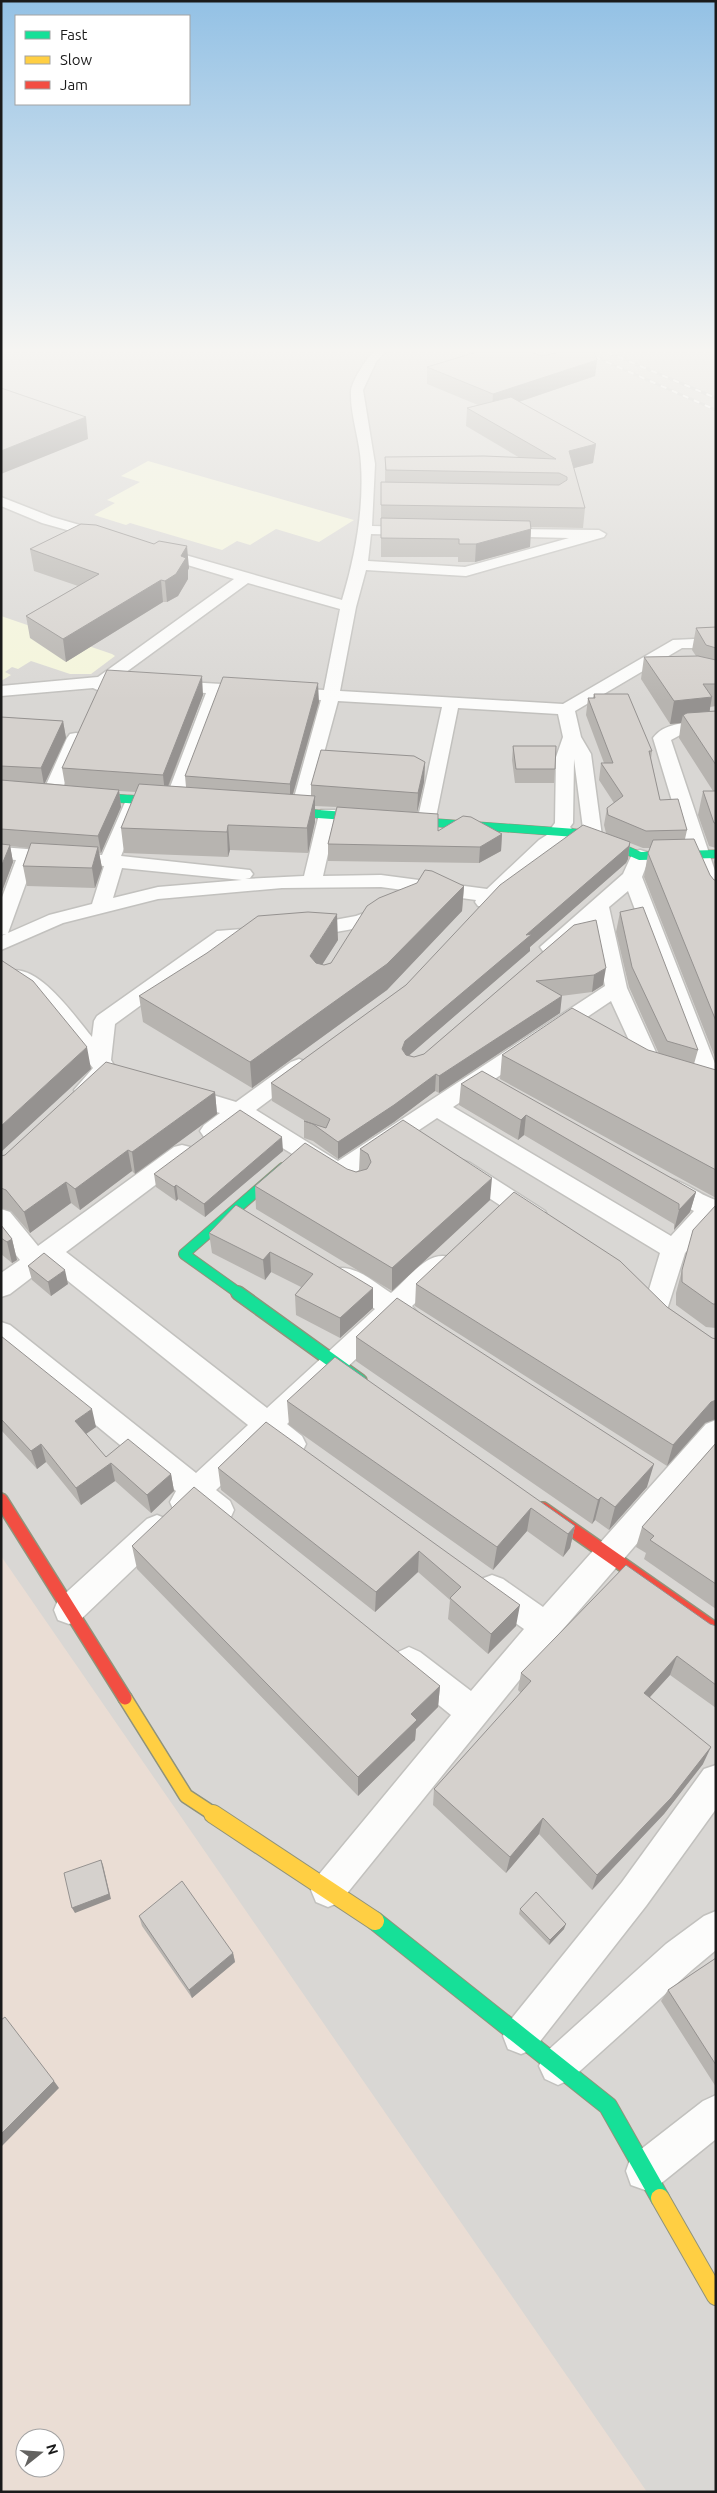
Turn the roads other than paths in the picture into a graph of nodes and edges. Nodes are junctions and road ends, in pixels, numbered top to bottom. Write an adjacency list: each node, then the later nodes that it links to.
1 (373, 468): 3 (street)
2 (1, 501): 6 (street)
3 (365, 530): 4 (street); 8 (street)
4 (433, 531)
5 (482, 532): 8 (street)
6 (121, 541)
7 (139, 547): 9 (street)
8 (360, 566): 10 (street)
9 (246, 577): 10 (street); 12 (street)
10 (348, 606): 15 (street)
11 (716, 643): 18 (street)
12 (102, 682): 13 (street); 14 (street); 16 (street)
13 (217, 687): 15 (street); 24 (street)
14 (1, 692)
15 (331, 695): 17 (street); 26 (street)
16 (94, 699)
17 (451, 702): 18 (street); 28 (street)
18 (566, 709): 21 (street)
19 (83, 725): 22 (street)
20 (716, 727): 32 (street)
21 (572, 737): 29 (street); 30 (street)
22 (56, 794): 23 (street)
23 (135, 800): 24 (street); 35 (street)
24 (178, 803)
25 (270, 810): 26 (street)
26 (299, 812): 27 (street)
27 (328, 814): 28 (street); 38 (street)
28 (426, 822): 29 (street)
29 (562, 832): 30 (street); 40 (street)
30 (593, 836): 34 (street)
31 (1, 853): 33 (street)
32 (707, 854): 34 (street); 41 (street)
33 (27, 855): 35 (street); 46 (street)
34 (640, 856): 36 (street)
35 (112, 861): 37 (street); 43 (street)
36 (632, 877): 42 (street); 55 (street)
37 (282, 882): 38 (street); 43 (street)
38 (312, 882): 39 (street)
39 (417, 886): 40 (street); 45 (street)
40 (491, 896): 44 (street)
41 (716, 898)
42 (599, 905): 49 (street); 51 (street)
43 (101, 906): 47 (street)
44 (470, 918)
45 (361, 921): 48 (street); 54 (street)
46 (1, 929)
47 (1, 944)
48 (347, 944)
49 (532, 963)
50 (2, 966): 54 (street)
51 (616, 988): 55 (street); 59 (street)
52 (618, 1049): 55 (street)
53 (318, 1053): 60 (street)
54 (100, 1061): 56 (street); 58 (street)
55 (669, 1073)
56 (128, 1078)
57 (165, 1089): 60 (street)
58 (71, 1104)
59 (436, 1107): 61 (street); 72 (street)
60 (240, 1111): 62 (street); 73 (street)
61 (402, 1130): 62 (street); 64 (street)
62 (297, 1156): 65 (street)
63 (648, 1176): 66 (street)
64 (509, 1200): 68 (street); 70 (street)
65 (234, 1209): 69 (street); 80 (street)
66 (713, 1209): 72 (street)
67 (1, 1218): 73 (street)
68 (488, 1220)
69 (260, 1225)
70 (559, 1232)
71 (459, 1247): 77 (street)
72 (674, 1249): 75 (street)
73 (42, 1257): 76 (street); 82 (street)
74 (318, 1261): 77 (street)
75 (638, 1286)
76 (1, 1287)
77 (394, 1307): 78 (street); 80 (street)
78 (428, 1329)
79 (1, 1332): 85 (street)
80 (334, 1363): 81 (street); 82 (street)
81 (366, 1386)
82 (267, 1426): 84 (street); 85 (street)
83 (716, 1432): 89 (street)
84 (315, 1460)
85 (196, 1491): 88 (street); 91 (street)
86 (1, 1500): 91 (street)
87 (536, 1504): 89 (street)
88 (242, 1528)
89 (609, 1554): 92 (street); 93 (street)
90 (474, 1576): 92 (street)
91 (69, 1610): 97 (street)
92 (546, 1628): 95 (street)
93 (716, 1630)
94 (389, 1645): 95 (street)
95 (474, 1713): 97 (street)
96 (716, 1782): 99 (street)
97 (328, 1890): 99 (street)
98 (716, 1928): 100 (street)
99 (521, 2036): 100 (street)
100 (558, 2066): 102 (street)
101 (716, 2114): 102 (street)
102 (645, 2171): 103 (street)
103 (712, 2278)

